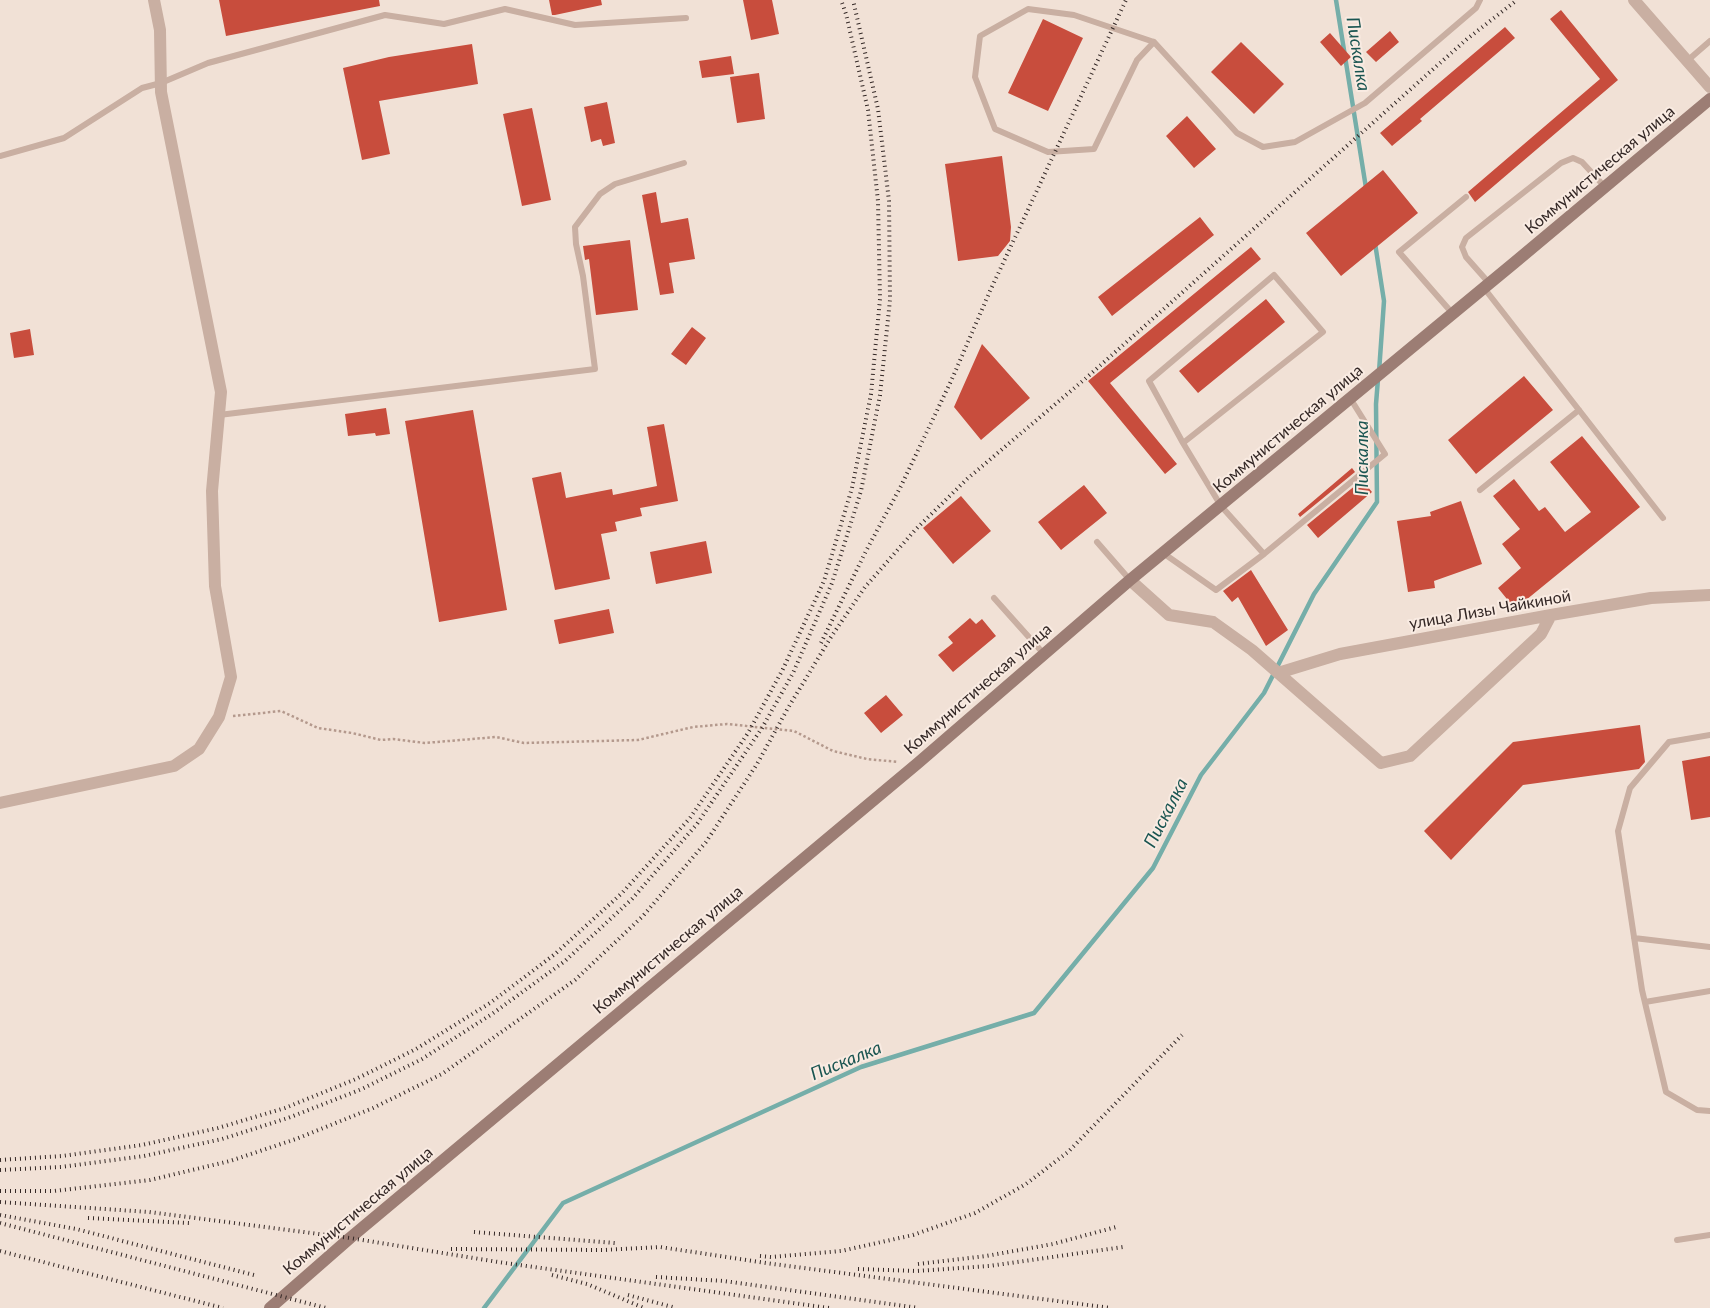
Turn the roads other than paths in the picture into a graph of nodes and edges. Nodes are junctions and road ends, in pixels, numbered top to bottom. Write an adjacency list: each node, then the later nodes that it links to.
1 (154, 0): 8 (street)
2 (1480, 0): 6 (lane)
3 (1634, 0): 7 (street)
4 (686, 18): 8 (lane)
5 (1710, 41): 7 (lane)
6 (1154, 42): 6 (lane)
7 (1687, 61): 9 (street)
8 (161, 83): 11 (lane); 19 (street)
9 (1710, 87)
10 (1710, 99): 13 (main road, Коммунистическая улица)
11 (0, 156)
12 (684, 163): 19 (lane)
13 (1605, 187): 15 (main road, Коммунистическая улица); 15 (lane)
14 (1466, 197): 16 (lane)
15 (1487, 285): 16 (main road, Коммунистическая улица); 18 (lane)
16 (1453, 314): 17 (main road, Коммунистическая улица)
17 (1350, 398): 22 (main road, Коммунистическая улица); 26 (lane)
18 (1578, 410): 21 (lane); 23 (lane)
19 (219, 415): 34 (street)
20 (1183, 443): 20 (lane); 22 (lane)
21 (1480, 490)
22 (1221, 506): 25 (main road, Коммунистическая улица); 26 (lane)
23 (1663, 518)
24 (1097, 542): 27 (lane)
25 (1163, 552): 26 (lane); 27 (main road, Коммунистическая улица)
26 (1264, 554)
27 (1130, 580): 31 (main road, Коммунистическая улица); 32 (street)
28 (1710, 595): 30 (street, улица Лизы Чайкиной)
29 (994, 598): 31 (lane)
30 (1551, 615): 32 (street, улица Лизы Чайкиной); 32 (street)
31 (1044, 654): 42 (main road, Коммунистическая улица)
32 (1278, 673)
33 (1710, 735): 35 (lane)
34 (0, 803)
35 (1634, 938): 36 (lane); 38 (lane)
36 (1710, 947)
37 (1710, 991): 38 (lane)
38 (1645, 1002): 39 (lane)
39 (1710, 1111)
40 (1710, 1236): 41 (lane)
41 (1677, 1240)
42 (270, 1308)

